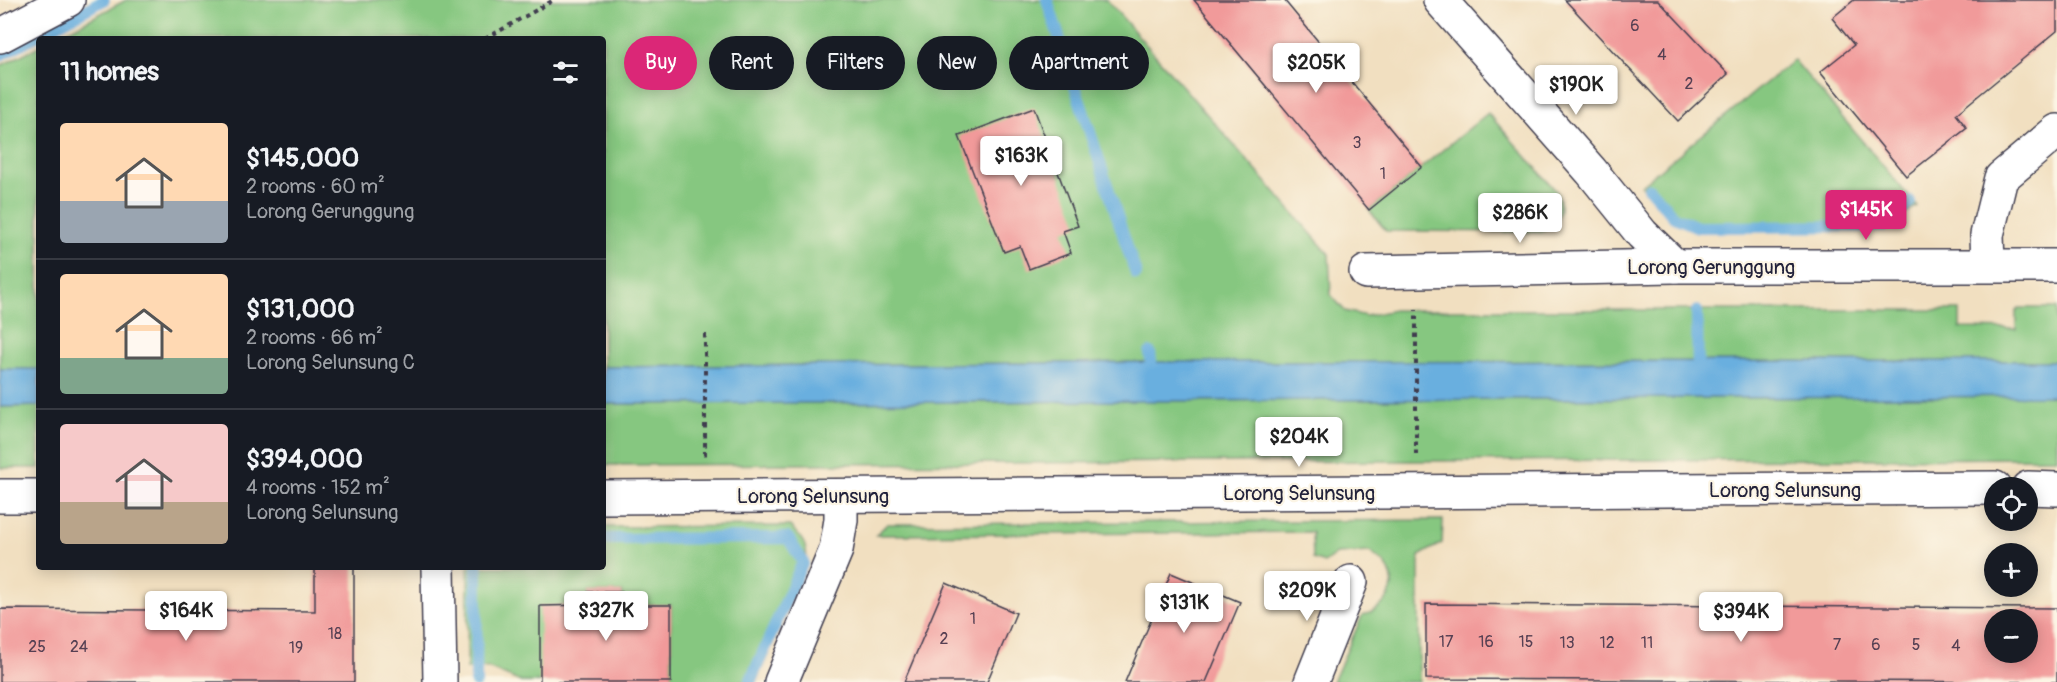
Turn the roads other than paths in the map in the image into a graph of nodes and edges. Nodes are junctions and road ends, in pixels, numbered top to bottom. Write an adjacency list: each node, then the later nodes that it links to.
1 (68, 0): 3 (street)
2 (1440, 0): 6 (street)
3 (0, 36)
4 (2057, 131): 5 (street)
5 (1988, 265): 6 (street, Lorong Gerunggung); 7 (street, Lorong Gerunggung)
6 (1675, 266): 8 (street, Lorong Gerunggung)
7 (2057, 266)
8 (1366, 272)
9 (1984, 488): 15 (street, Lorong Selunsung)
10 (2038, 488): 11 (street)
11 (2057, 489)
12 (0, 496): 13 (street)
13 (36, 496)
14 (606, 496): 15 (street, Lorong Selunsung)
15 (841, 496): 19 (street)
16 (438, 570): 18 (street)
17 (1351, 582): 20 (street)
18 (440, 682)
19 (781, 682)
20 (1311, 682)

